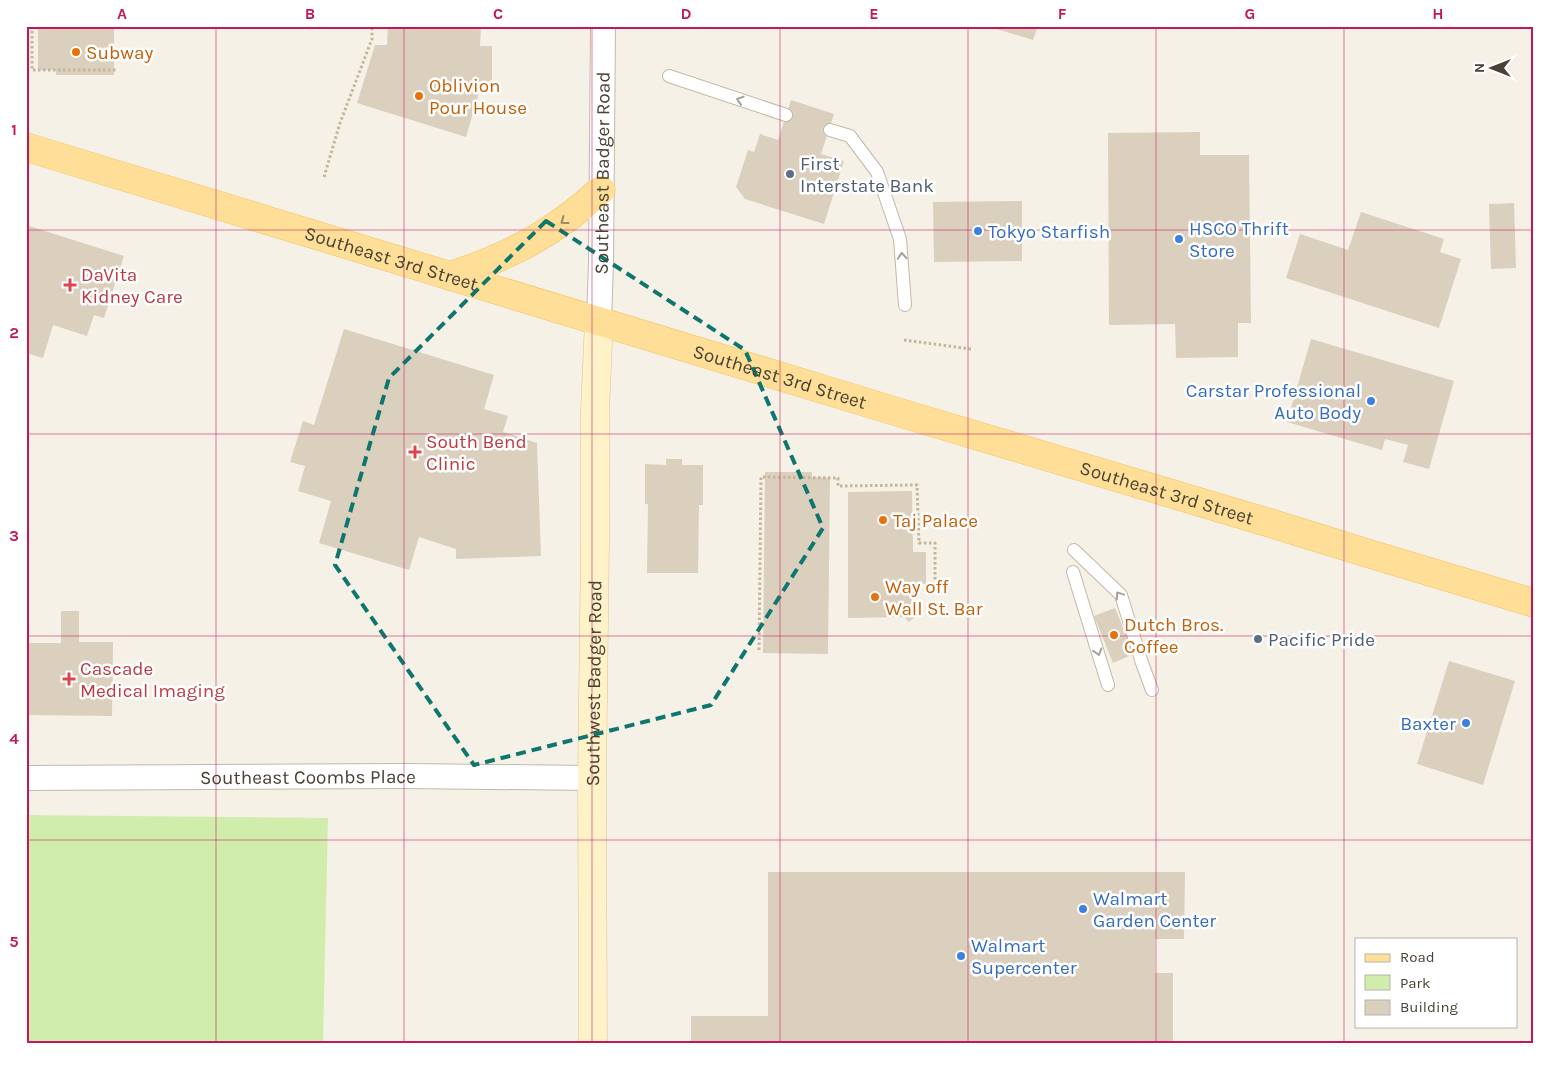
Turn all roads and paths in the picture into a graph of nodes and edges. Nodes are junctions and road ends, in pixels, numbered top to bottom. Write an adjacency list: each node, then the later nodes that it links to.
1 (32, 26): 4 (path)
2 (372, 26): 9 (path)
3 (603, 26): 10 (street, Southeast Badger Road)
4 (116, 70)
5 (669, 76): 6 (lane, one-way to 5)
6 (786, 115)
7 (830, 130): 12 (lane, one-way to 7)
8 (26, 147): 11 (main road, Southeast 3rd Street)
9 (324, 177)
10 (601, 190): 11 (main road, one-way to 11); 13 (street, Southeast Badger Road)
11 (450, 276): 13 (main road, Southeast 3rd Street)
12 (905, 304)
13 (599, 322): 19 (main road, Southeast 3rd Street); 24 (street, Southwest Badger Road)
14 (904, 340): 15 (path)
15 (971, 349)
16 (1074, 550): 22 (lane, one-way to 16)
17 (1073, 572): 21 (lane, one-way to 21)
18 (935, 586): 20 (path)
19 (1534, 603)
20 (759, 650)
21 (1108, 685)
22 (1152, 690)
23 (26, 778): 24 (street, Southeast Coombs Place)
24 (592, 778): 25 (street, Southwest Badger Road)
25 (592, 1044)

